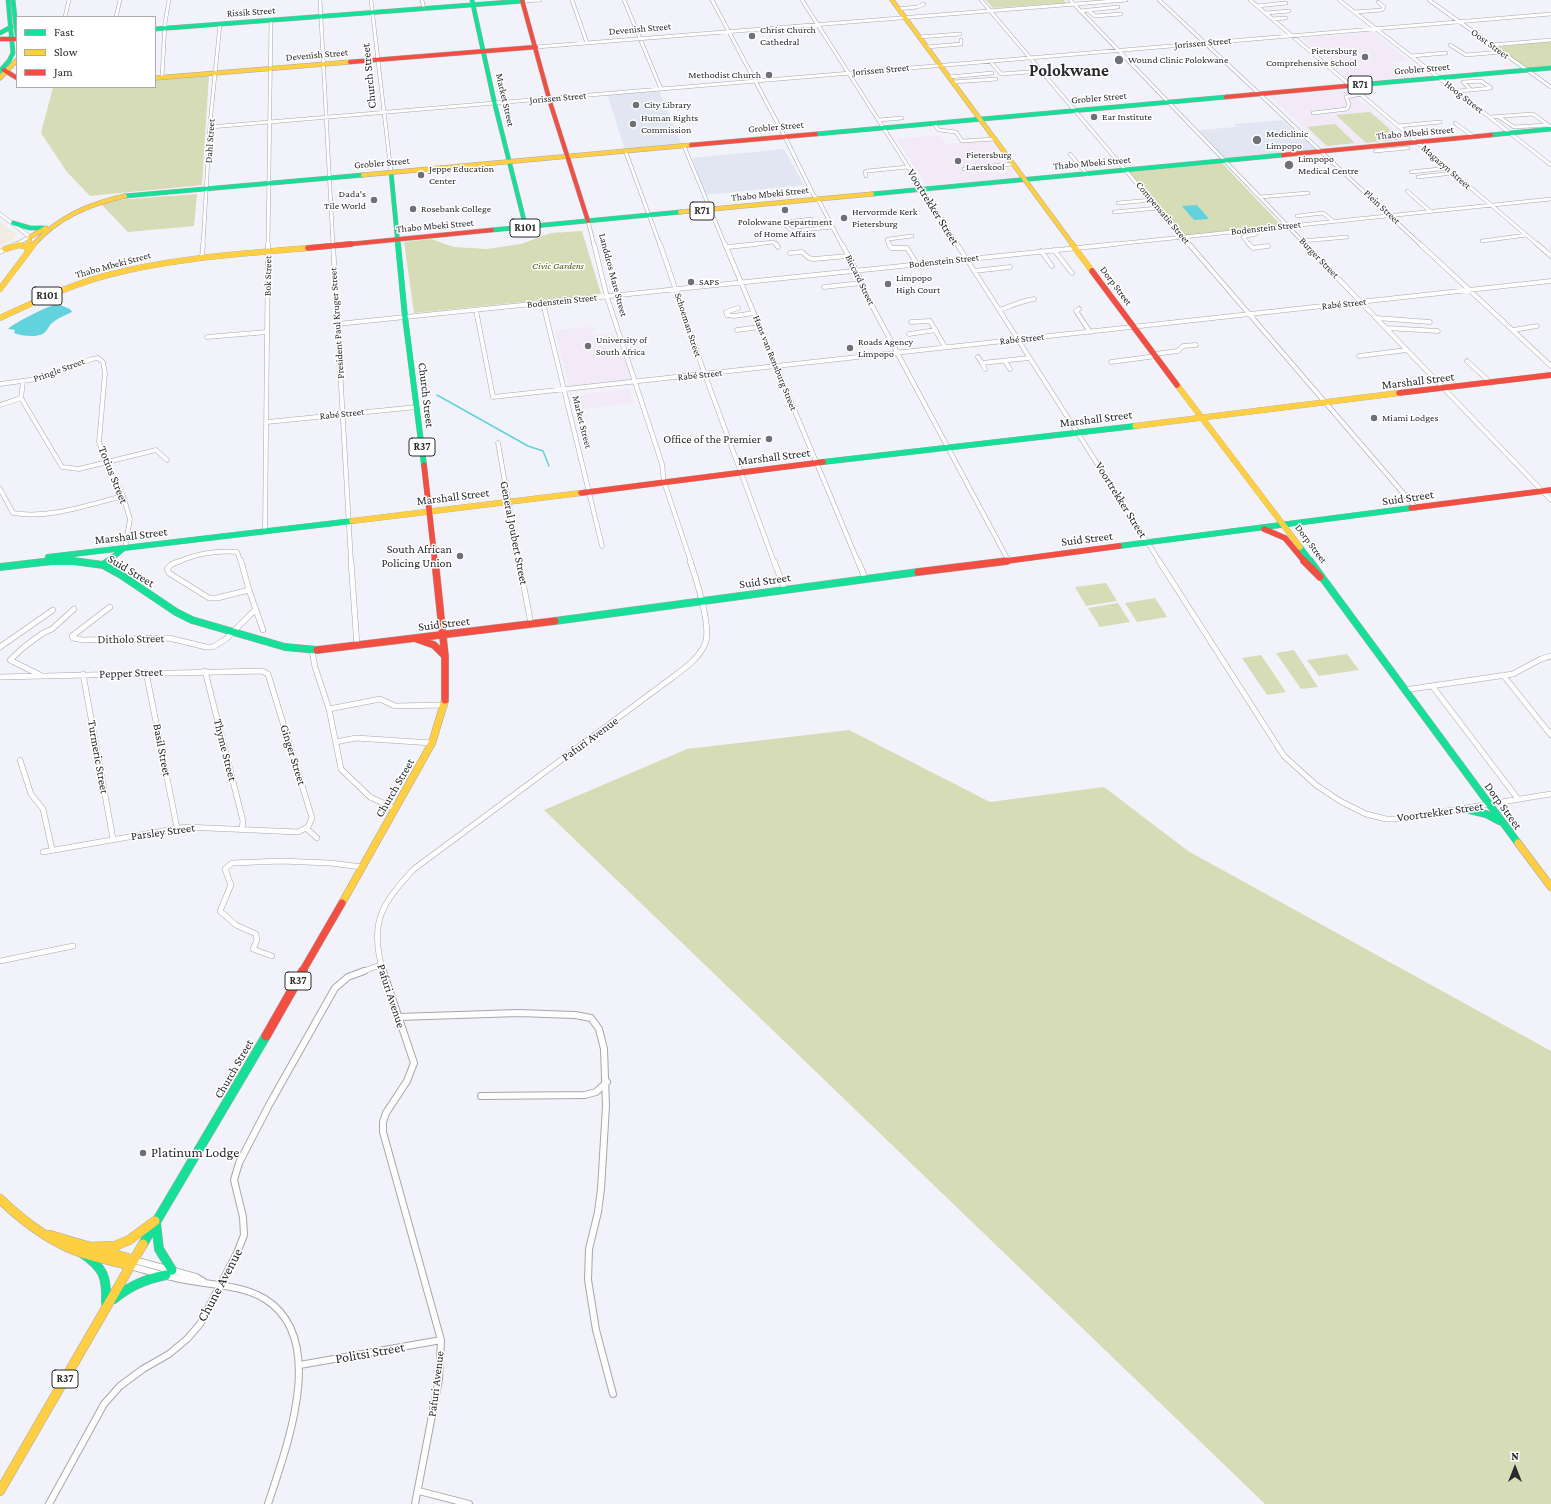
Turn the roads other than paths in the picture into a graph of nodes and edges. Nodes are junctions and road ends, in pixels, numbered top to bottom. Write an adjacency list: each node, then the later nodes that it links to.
1 (8, 0): 57 (main road)
2 (13, 0): 57 (main road)
3 (69, 0): 41 (street)
4 (120, 0): 42 (street)
5 (169, 0): 51 (street)
6 (320, 0): 43 (street, President Paul Kruger Street)
7 (371, 0): 37 (street, Church Street)
8 (422, 0): 30 (street)
9 (540, 0): 22 (street, Rissik Street)
10 (572, 0): 64 (street)
11 (624, 0): 61 (street)
12 (712, 0): 54 (street, Biccard Street)
13 (802, 0): 50 (street, Voortrekker Street)
14 (892, 0): 31 (main road, Dorp Street)
15 (981, 0): 33 (street, Compensatie Street)
16 (1070, 0): 27 (street, Burger Street)
17 (1126, 0): 27 (street, Devenish Street)
18 (1159, 0): 65 (street, Plein Street)
19 (1250, 0): 28 (street, Magazyn Street)
20 (1339, 0): 36 (street, Hoog Street)
21 (1429, 0): 48 (street, Oost Street)
22 (522, 1): 24 (main road, Rissik Street); 68 (main road, Landdros Mare Street)
23 (1378, 2): 36 (street)
24 (472, 3): 30 (main road, Rissik Street); 71 (main road, Market Street / R101)
25 (1286, 3): 28 (street)
26 (924, 4): 31 (street)
27 (1074, 4): 33 (street, Devenish Street); 34 (street, Burger Street)
28 (1257, 6): 38 (street, Magazyn Street)
29 (1118, 7): 32 (street)
30 (424, 9): 37 (main road, Rissik Street)
31 (898, 9): 44 (main road, Dorp Street)
32 (1088, 10): 34 (street); 39 (street)
33 (990, 11): 44 (street, Devenish Street); 75 (street, Compensatie Street)
34 (1080, 11): 70 (street, Burger Street)
35 (1289, 11): 38 (street)
36 (1355, 12): 52 (street, Hoog Street)
37 (372, 13): 43 (main road, Rissik Street); 76 (street, Church Street)
38 (1266, 13): 46 (street, Magazyn Street)
39 (1121, 14)
40 (1551, 14): 48 (street, Jorissen Street)
41 (65, 16)
42 (116, 16)
43 (321, 17): 47 (main road, Rissik Street); 79 (street, President Paul Kruger Street)
44 (905, 18): 50 (street, Devenish Street); 59 (main road, Dorp Street)
45 (1286, 18): 46 (street)
46 (1272, 19): 58 (street, Magazyn Street)
47 (271, 20): 49 (main road, Rissik Street); 81 (street, Bok Street)
48 (1459, 22): 52 (street, Jorissen Street); 67 (street, Oost Street)
49 (220, 24): 51 (main road, Rissik Street); 86 (street, Dahl Street)
50 (818, 25): 54 (street, Devenish Street); 87 (street, Voortrekker Street)
51 (165, 28): 53 (main road, Rissik Street); 89 (street)
52 (1376, 28): 58 (street, Jorissen Street); 74 (street, Hoog Street)
53 (156, 29)
54 (729, 32): 61 (street, Devenish Street); 96 (street, Biccard Street)
55 (0, 33): 57 (main road)
56 (960, 34): 59 (street)
57 (15, 35): 60 (main road); 84 (main road)
58 (1292, 36): 65 (street, Jorissen Street); 98 (street, Magazyn Street)
59 (919, 37): 69 (main road, Dorp Street)
60 (0, 39)
61 (639, 39): 64 (street, Devenish Street); 100 (street)
62 (961, 40): 69 (street)
63 (1551, 40): 67 (street)
64 (587, 43): 68 (street, Devenish Street)
65 (1206, 43): 70 (street, Jorissen Street); 103 (street, Plein Street)
66 (1450, 45): 72 (street)
67 (1492, 46): 72 (street, Oost Street)
68 (536, 47): 71 (main road, Devenish Street); 105 (main road, Landdros Mare Street)
69 (927, 47): 80 (main road, Dorp Street)
70 (1118, 50): 75 (street, Jorissen Street); 106 (street, Burger Street)
71 (484, 51): 76 (main road, Devenish Street); 107 (main road, Market Street / R101)
72 (1502, 52): 83 (street, Oost Street)
73 (1446, 53): 74 (street)
74 (1411, 56): 93 (street, Hoog Street)
75 (1030, 58): 78 (street, Jorissen Street); 85 (street, Compensatie Street)
76 (378, 59): 79 (main road, Devenish Street); 109 (street, Church Street)
77 (16, 61): 84 (main road)
78 (990, 61): 80 (street, Jorissen Street); 85 (street)
79 (324, 64): 81 (main road, Devenish Street); 112 (street, President Paul Kruger Street)
80 (940, 65): 87 (street, Jorissen Street); 92 (main road, Dorp Street)
81 (270, 68): 86 (main road, Devenish Street); 117 (street, Bok Street)
82 (1551, 68): 83 (main road, Grobler Street / R71)
83 (1527, 70): 93 (main road, Grobler Street / R71); 99 (street, Oost Street)
84 (3, 71): 90 (main road); 94 (main road)
85 (1042, 71): 108 (street, Compensatie Street)
86 (215, 73): 89 (main road, Devenish Street); 122 (street, Dahl Street)
87 (849, 73): 96 (street, Jorissen Street); 116 (street, Voortrekker Street)
88 (992, 73): 92 (street)
89 (158, 77)
90 (16, 78)
91 (16, 78): 94 (main road)
92 (953, 78): 97 (street); 97 (street); 115 (main road, Dorp Street)
93 (1439, 78): 98 (main road, Grobler Street / R71); 102 (street, Hoog Street)
94 (0, 79)
95 (996, 79): 97 (street)
96 (756, 80): 100 (street, Jorissen Street); 126 (street, Biccard Street)
97 (961, 82)
98 (1351, 86): 103 (main road, Grobler Street / R71); 104 (street, Magazyn Street)
99 (1551, 87)
100 (661, 89): 105 (street, Jorissen Street)
101 (1471, 90): 101 (street); 102 (street)
102 (1457, 91): 114 (street, Hoog Street)
103 (1260, 94): 106 (main road, Grobler Street / R71); 135 (street, Plein Street)
104 (1361, 94): 110 (street); 121 (street, Magazyn Street)
105 (550, 98): 107 (street, Jorissen Street); 138 (main road, Landdros Mare Street)
106 (1169, 102): 108 (main road, Grobler Street / R71); 139 (street, Burger Street)
107 (494, 103): 109 (street, Jorissen Street); 140 (main road, Market Street / R101)
108 (1074, 110): 115 (main road, Grobler Street / R71); 146 (street, Compensatie Street)
109 (384, 112): 112 (street, Jorissen Street); 147 (street, Church Street)
110 (1313, 113)
111 (1499, 117): 114 (street); 123 (street); 123 (street)
112 (327, 118): 117 (street, Jorissen Street); 153 (street, President Paul Kruger Street)
113 (902, 118): 116 (street)
114 (1490, 118): 125 (street, Hoog Street)
115 (980, 119): 119 (main road, Grobler Street / R71); 128 (main road, Dorp Street)
116 (879, 120): 124 (street, Voortrekker Street)
117 (269, 122): 122 (street, Jorissen Street); 155 (street, Bok Street)
118 (1440, 122): 121 (street)
119 (933, 123): 124 (main road, Grobler Street / R71); 128 (street)
120 (1455, 123): 127 (street)
121 (1398, 126): 129 (street, Magazyn Street)
122 (210, 127): 156 (street, Dahl Street)
123 (1550, 127): 125 (main road, Thabo Mbeki Street / R71)
124 (884, 128): 126 (main road, Grobler Street / R71); 143 (street, Voortrekker Street)
125 (1511, 133): 127 (main road, Thabo Mbeki Street / R71); 142 (street, Hoog Street)
126 (785, 137): 130 (main road, Grobler Street / R71); 161 (street, Biccard Street)
127 (1474, 137): 129 (main road, Thabo Mbeki Street / R71)
128 (995, 139): 141 (main road, Dorp Street)
129 (1418, 143): 131 (main road, Thabo Mbeki Street / R71); 144 (street, Magazyn Street)
130 (684, 146): 133 (main road, Grobler Street / R71); 167 (street, Hans van Rensburg Street)
131 (1391, 147): 132 (street); 134 (street); 135 (main road, Thabo Mbeki Street / R71); 136 (street)
132 (1408, 148)
133 (625, 150): 138 (main road, Grobler Street / R71); 171 (street, Schoeman Street)
134 (1375, 151)
135 (1323, 152): 139 (main road, Thabo Mbeki Street / R71); 173 (street, Plein Street)
136 (1398, 153)
137 (1070, 154): 150 (street)
138 (568, 156): 140 (main road, Grobler Street / R71); 175 (main road, Landdros Mare Street)
139 (1225, 161): 146 (main road, Thabo Mbeki Street / R71); 160 (street, Burger Street)
140 (509, 162): 147 (main road, Grobler Street); 181 (main road, Market Street / R101)
141 (1013, 164): 145 (street); 154 (main road, Dorp Street)
142 (1551, 164)
143 (908, 167): 151 (street); 157 (street, Voortrekker Street)
144 (1448, 168): 148 (street); 149 (street, Magazyn Street)
145 (964, 169)
146 (1127, 170): 150 (main road, Thabo Mbeki Street / R71); 163 (street, Compensatie Street)
147 (391, 172): 153 (main road, Grobler Street); 188 (main road, Church Street / R37)
148 (1411, 172)
149 (1453, 173): 152 (street); 165 (street, Magazyn Street)
150 (1087, 174): 154 (main road, Thabo Mbeki Street / R71)
151 (866, 176)
152 (1418, 177)
153 (329, 178): 155 (main road, Grobler Street); 191 (street, President Paul Kruger Street)
154 (1025, 180): 157 (main road, Thabo Mbeki Street / R71); 195 (main road, Dorp Street)
155 (269, 183): 156 (main road, Grobler Street); 200 (street, Bok Street)
156 (207, 188): 178 (main road, Grobler Street); 205 (street, Dahl Street)
157 (921, 189): 161 (main road, Thabo Mbeki Street / R71); 206 (street, Voortrekker Street)
158 (1407, 191): 169 (street)
159 (1308, 193): 160 (street)
160 (1260, 197): 179 (street, Burger Street)
161 (816, 199): 167 (main road, Thabo Mbeki Street / R71); 180 (street, Biccard Street)
162 (1551, 199): 165 (street, Bodenstein Street)
163 (1152, 200): 164 (street); 166 (street, Compensatie Street)
164 (1118, 203)
165 (1491, 205): 169 (street, Bodenstein Street); 183 (street, Magazyn Street)
166 (1159, 208): 168 (street); 185 (street, Compensatie Street)
167 (711, 210): 171 (main road, Thabo Mbeki Street / R71); 193 (street, Hans van Rensburg Street)
168 (1114, 212)
169 (1431, 212): 173 (street, Bodenstein Street)
170 (0, 214): 177 (street)
171 (650, 215): 175 (main road, Thabo Mbeki Street / R71); 217 (street, Schoeman Street)
172 (1297, 216): 176 (street)
173 (1391, 216): 176 (street, Bodenstein Street); 219 (street, Plein Street)
174 (811, 219): 180 (street)
175 (588, 221): 181 (main road, Thabo Mbeki Street / R101); 220 (street, Landdros Mare Street)
176 (1334, 222): 179 (street, Bodenstein Street)
177 (13, 223): 178 (main road); 187 (street)
178 (50, 226): 187 (main road); 202 (main road, Grobler Street)
179 (1288, 226): 182 (street, Bodenstein Street); 189 (street, Burger Street)
180 (832, 227): 203 (street, Biccard Street)
181 (526, 228): 188 (main road, Thabo Mbeki Street / R101)
182 (1256, 230): 185 (street, Bodenstein Street); 192 (street)
183 (1526, 235): 190 (street); 204 (street, Magazyn Street)
184 (912, 236): 207 (street)
185 (1183, 236): 195 (street, Bodenstein Street); 229 (street, Compensatie Street)
186 (1347, 236): 189 (street)
187 (30, 237): 196 (main road, Grobler Street); 197 (street)
188 (398, 239): 191 (main road, Thabo Mbeki Street / R101); 230 (main road, Church Street / R37)
189 (1302, 241): 222 (street, Burger Street)
190 (1482, 241)
191 (332, 246): 200 (main road, Thabo Mbeki Street / R101); 235 (street, President Paul Kruger Street)
192 (1268, 246)
193 (728, 247): 194 (street); 214 (street, Hans van Rensburg Street)
194 (778, 247)
195 (1074, 248): 198 (street, Bodenstein Street); 238 (main road, Dorp Street)
196 (27, 249): 197 (main road); 202 (main road, Grobler Street)
197 (3, 250)
198 (1054, 250): 199 (street, Bodenstein Street); 212 (street)
199 (1041, 251): 206 (street, Bodenstein Street); 208 (street)
200 (268, 252): 205 (main road, Thabo Mbeki Street / R101); 244 (street, Bok Street)
201 (790, 253): 203 (street)
202 (23, 256): 218 (main road, Grobler Street)
203 (848, 256): 210 (street, Biccard Street)
204 (1551, 256)
205 (202, 258): 231 (main road, Thabo Mbeki Street / R101)
206 (967, 259): 207 (street, Bodenstein Street); 211 (street, Voortrekker Street)
207 (917, 264): 210 (street, Bodenstein Street)
208 (1052, 266)
209 (1010, 267): 211 (street)
210 (856, 270): 214 (street, Bodenstein Street); 215 (street, Biccard Street)
211 (974, 271): 227 (street, Voortrekker Street)
212 (1072, 273)
213 (1551, 281): 219 (street, Rabé Street)
214 (742, 282): 217 (street, Bodenstein Street); 228 (street, Hans van Rensburg Street)
215 (862, 283): 216 (street); 252 (street, Biccard Street)
216 (824, 287)
217 (676, 288): 220 (street, Bodenstein Street); 266 (street, Schoeman Street)
218 (0, 289)
219 (1470, 290): 222 (street, Rabé Street); 243 (street, Plein Street)
220 (607, 296): 223 (street, Bodenstein Street); 269 (street, Landdros Mare Street)
221 (1034, 299): 227 (street)
222 (1361, 302): 229 (street, Rabé Street); 232 (street, Burger Street)
223 (543, 303): 226 (street, Bodenstein Street); 273 (street, Market Street)
224 (738, 308): 228 (street)
225 (1079, 309): 245 (street)
226 (476, 310): 230 (street, Bodenstein Street); 273 (street, Rabé Street)
227 (999, 310): 248 (street, Voortrekker Street)
228 (754, 313): 237 (street, Hans van Rensburg Street)
229 (1250, 314): 238 (street, Rabé Street); 275 (street, Compensatie Street)
230 (406, 317): 235 (street, Bodenstein Street); 277 (main road, Church Street / R37)
231 (0, 318)
232 (1376, 318): 234 (street); 239 (street, Burger Street)
233 (911, 322): 241 (street)
234 (1430, 322)
235 (337, 324): 278 (street, President Paul Kruger Street)
236 (1537, 326): 243 (street)
237 (760, 327): 240 (street); 263 (street, Hans van Rensburg Street)
238 (1134, 327): 245 (street, Rabé Street); 253 (main road, Dorp Street)
239 (1386, 328): 242 (street); 251 (street, Burger Street)
240 (737, 330)
241 (936, 330): 246 (street); 250 (street)
242 (1438, 330)
243 (1513, 330): 262 (street, Plein Street)
244 (267, 332): 247 (street); 280 (street, Bok Street)
245 (1090, 332): 248 (street, Rabé Street)
246 (909, 334)
247 (207, 337)
248 (1018, 340): 250 (street, Rabé Street); 257 (street, Voortrekker Street)
249 (1196, 345): 253 (street)
250 (945, 347): 252 (street, Rabé Street)
251 (1407, 350): 254 (street); 272 (street, Burger Street)
252 (898, 353): 263 (street, Rabé Street); 283 (street, Biccard Street)
253 (1156, 355): 260 (street); 279 (main road, Dorp Street)
254 (1359, 356)
255 (978, 357): 261 (street)
256 (95, 358): 268 (street, Pringle Street); 285 (street, Totius Street)
257 (1029, 358): 258 (street); 281 (street, Voortrekker Street)
258 (1005, 361): 261 (street); 265 (street)
259 (1467, 361): 270 (street)
260 (1111, 362)
261 (982, 363): 264 (street)
262 (1551, 366)
263 (776, 367): 266 (street, Rabé Street); 286 (street, Hans van Rensburg Street)
264 (985, 369)
265 (1010, 369)
266 (705, 375): 269 (street, Rabé Street); 287 (street, Schoeman Street)
267 (1551, 375): 270 (main road, Marshall Street)
268 (23, 382): 271 (street, Pringle Street); 274 (street)
269 (636, 382): 273 (street, Rabé Street); 288 (street, Landdros Mare Street)
270 (1491, 383): 272 (main road, Marshall Street)
271 (0, 384)
272 (1444, 388): 275 (main road, Marshall Street); 291 (street, Burger Street)
273 (564, 389): 292 (street, Market Street)
274 (21, 398): 276 (street); 285 (street)
275 (1325, 403): 279 (main road, Marshall Street); 296 (street, Compensatie Street)
276 (0, 405)
277 (417, 407): 278 (street, Rabé Street); 297 (main road, Church Street / R37)
278 (342, 414): 280 (street, Rabé Street); 298 (street, President Paul Kruger Street)
279 (1201, 418): 281 (main road, Marshall Street); 299 (main road, Dorp Street)
280 (266, 422): 301 (street, Bok Street)
281 (1078, 432): 283 (main road, Marshall Street); 302 (street, Voortrekker Street)
282 (498, 443): 295 (street, General Joubert Street)
283 (950, 448): 286 (main road, Marshall Street); 305 (street, Biccard Street)
284 (167, 460): 285 (street)
285 (106, 462): 293 (street, Totius Street)
286 (816, 463): 287 (main road, Marshall Street); 309 (street, Hans van Rensburg Street)
287 (741, 473): 288 (main road, Marshall Street); 312 (street, Schoeman Street)
288 (664, 482): 292 (main road, Marshall Street); 313 (street, Landdros Mare Street)
289 (0, 489): 293 (street)
290 (1551, 490): 291 (main road, Suid Street)
291 (1543, 491): 294 (street, Burger Street); 296 (main road, Suid Street)
292 (589, 492): 295 (main road, Marshall Street); 303 (street, Market Street)
293 (123, 496): 304 (street, Totius Street)
294 (1551, 500)
295 (507, 501): 297 (main road, Marshall Street); 318 (street, General Joubert Street)
296 (1416, 508): 299 (main road, Suid Street)
297 (429, 512): 298 (main road, Marshall Street); 321 (main road, Church Street / R37)
298 (348, 521): 301 (main road, Marshall Street); 323 (street, President Paul Kruger Street)
299 (1284, 525): 300 (main road, Suid Street); 310 (main road, Dorp Street)
300 (1262, 528): 302 (main road, Suid Street); 310 (main road, Dorp Street)
301 (265, 531): 304 (main road, Marshall Street)
302 (1147, 542): 305 (main road, Suid Street); 347 (street, Voortrekker Street)
303 (602, 546)
304 (125, 548): 306 (main road, Marshall Street); 307 (main road)
305 (1008, 560): 309 (main road, Suid Street)
306 (0, 562)
307 (103, 565): 308 (main road, Suid Street); 320 (main road, Suid Street)
308 (0, 567)
309 (866, 580): 312 (main road, Suid Street)
310 (1326, 582): 336 (main road, Dorp Street)
311 (249, 590): 311 (street); 317 (street)
312 (785, 590): 313 (main road, Suid Street)
313 (701, 601): 318 (main road, Suid Street); 361 (street, Pafuri Avenue)
314 (110, 607): 320 (street, Ditholo Street)
315 (74, 609): 332 (street)
316 (53, 610): 324 (street)
317 (255, 610): 319 (street); 320 (street)
318 (532, 624): 321 (main road, Suid Street)
319 (263, 630)
320 (233, 632): 325 (main road, Suid Street)
321 (443, 636): 322 (main road, Suid Street); 326 (main road, Church Street / R37)
322 (417, 639): 323 (main road, Suid Street); 326 (main road)
323 (357, 646): 325 (main road, Suid Street)
324 (0, 647)
325 (312, 650): 338 (street)
326 (445, 656): 337 (main road, Church Street / R37)
327 (1551, 656): 333 (street)
328 (205, 671): 329 (street, Pepper Street); 330 (street, Pepper Street); 350 (street, Thyme Street)
329 (262, 671): 351 (street, Ginger Street)
330 (146, 672): 331 (street, Pepper Street); 349 (street, Basil Street)
331 (83, 674): 332 (street, Pepper Street); 353 (street, Turmeric Street)
332 (41, 675): 334 (street, Pepper Street)
333 (1503, 676): 335 (street); 339 (street)
334 (2, 677)
335 (1433, 687): 336 (street); 344 (street)
336 (1404, 690): 345 (main road, Dorp Street)
337 (444, 705): 338 (street); 341 (main road, Church Street / R37)
338 (329, 709): 340 (street)
339 (1551, 735)
340 (336, 742): 341 (street); 346 (street)
341 (432, 743): 346 (main road, Church Street / R37)
342 (20, 760): 354 (street)
343 (1551, 794): 344 (street, Voortrekker Street)
344 (1518, 799): 345 (street, Voortrekker Street)
345 (1489, 806): 347 (street, Voortrekker Street); 348 (main road, Dorp Street)
346 (396, 809): 356 (main road, Church Street / R37)
347 (1465, 809): 348 (main road)
348 (1501, 822): 357 (main road, Dorp Street)
349 (177, 828): 350 (street, Parsley Street); 353 (street, Parsley Street)
350 (242, 829): 351 (street, Parsley Street)
351 (307, 829): 352 (street)
352 (317, 838)
353 (112, 839): 354 (street, Parsley Street)
354 (52, 849): 355 (street, Parsley Street)
355 (43, 852)
356 (362, 867): 359 (street); 366 (main road, Church Street / R37)
357 (1551, 887)
358 (74, 946): 360 (street)
359 (272, 956)
360 (0, 961)
361 (380, 965): 362 (street, Pafuri Avenue); 372 (street, Chune Avenue)
362 (398, 1017): 363 (street); 374 (street, Pafuri Avenue)
363 (607, 1082): 364 (street); 376 (street)
364 (481, 1096)
365 (0, 1199): 367 (main road)
366 (156, 1221): 367 (main road); 368 (main road, Church Street / R37); 369 (main road)
367 (85, 1250): 368 (main road); 373 (main road)
368 (132, 1263): 369 (street); 370 (street); 373 (main road, Church Street / R37)
369 (172, 1270): 371 (street)
370 (166, 1275): 371 (street); 373 (main road)
371 (204, 1282): 372 (street)
372 (221, 1285): 375 (street); 379 (street, Chune Avenue)
373 (106, 1307): 377 (main road, Church Street / R37)
374 (441, 1340): 375 (street, Politsi Street); 378 (street, Pafuri Avenue)
375 (300, 1365): 380 (street)
376 (612, 1394)
377 (0, 1491)
378 (418, 1491): 381 (street, Pafuri Avenue); 382 (street)
379 (48, 1504)
380 (268, 1504)
381 (415, 1504)
382 (469, 1504)

